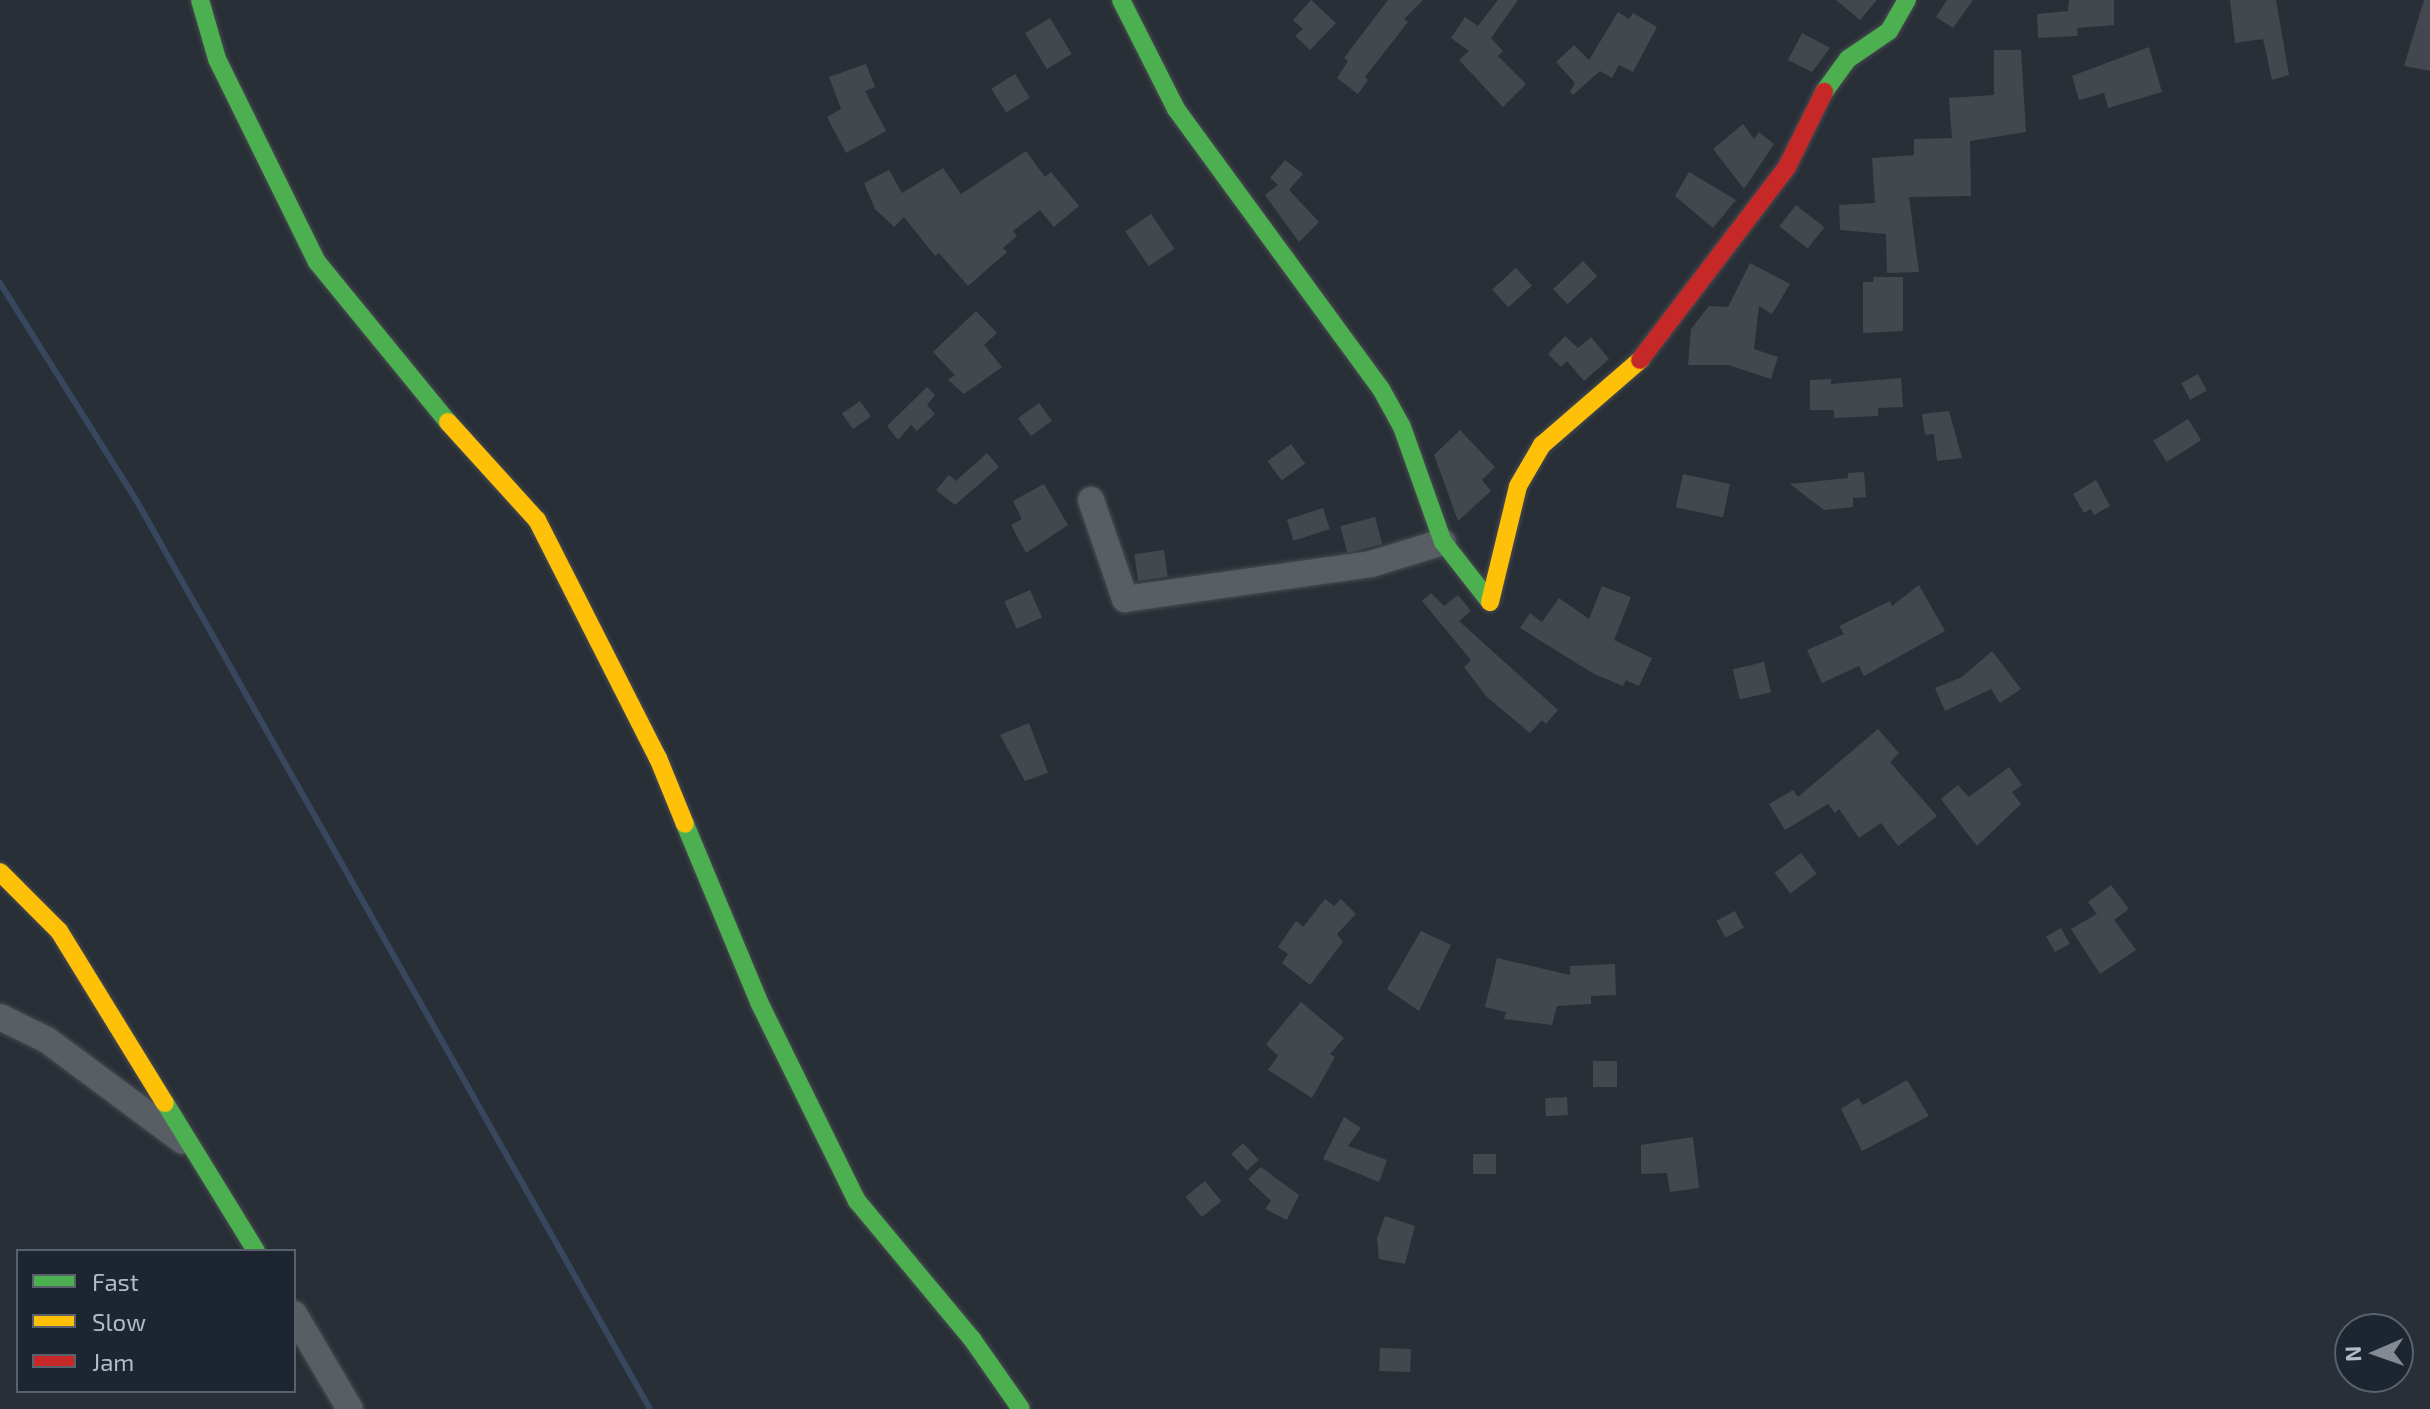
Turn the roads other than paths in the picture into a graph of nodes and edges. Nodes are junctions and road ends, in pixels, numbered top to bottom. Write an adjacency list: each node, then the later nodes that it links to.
1 (200, 0): 12 (street)
2 (1121, 0): 5 (street)
3 (1907, 0): 5 (street)
4 (1091, 500): 5 (street)
5 (1443, 542)
6 (0, 872): 8 (street)
7 (0, 1017): 8 (street)
8 (189, 1145): 9 (street)
9 (255, 1249)
10 (296, 1317): 11 (street)
11 (350, 1409)
12 (1021, 1409)

